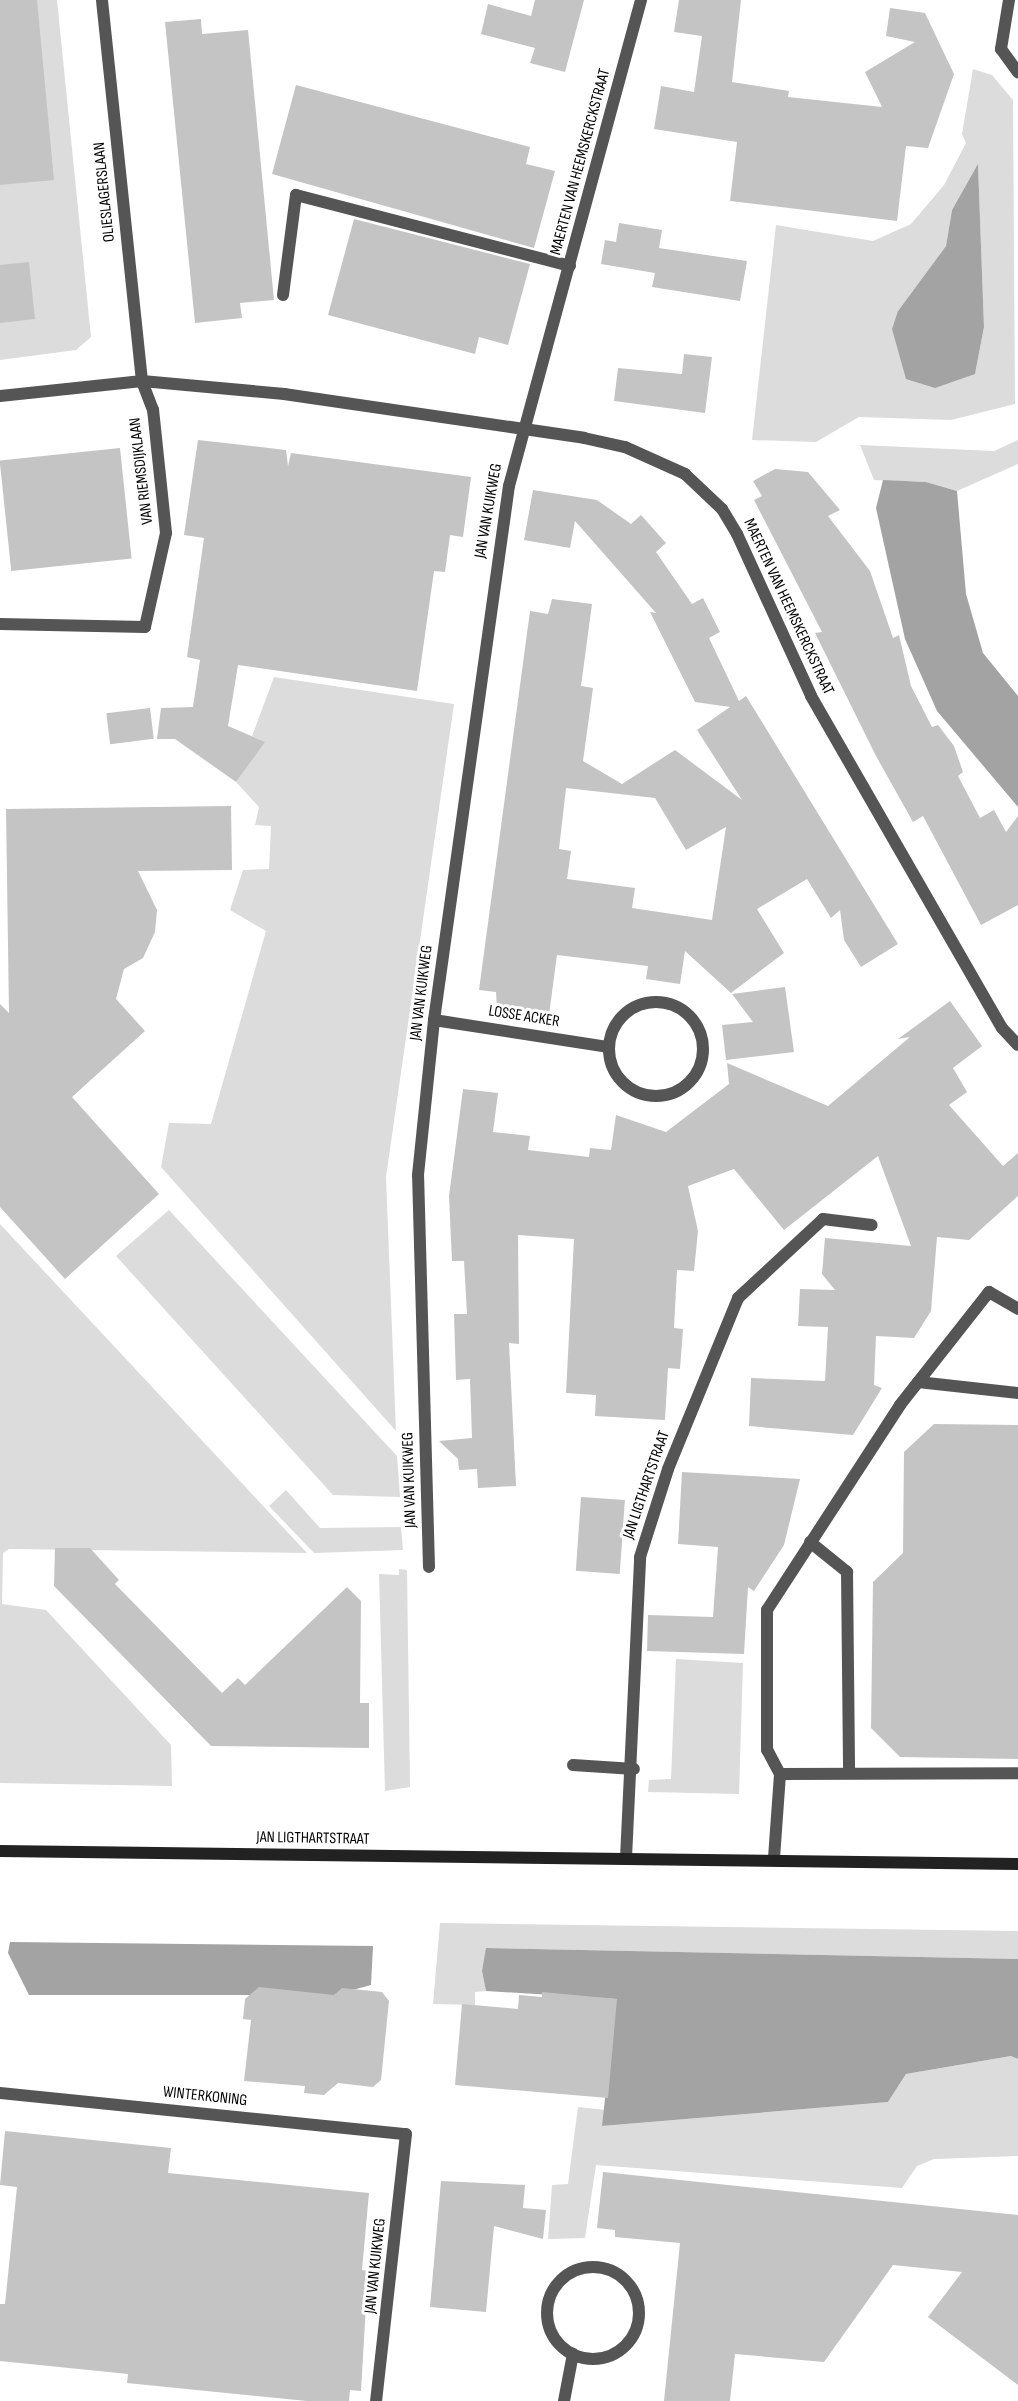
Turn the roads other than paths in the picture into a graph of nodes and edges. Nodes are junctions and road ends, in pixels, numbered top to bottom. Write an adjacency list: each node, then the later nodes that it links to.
1 (102, 0): 7 (street, OLIESLAGERSLAAN)
2 (641, 0): 5 (street, MAERTEN VAN HEEMSKERCKSTRAAT)
3 (1009, 0): 4 (street)
4 (1018, 72)
5 (570, 266): 6 (street); 9 (street, MAERTEN VAN HEEMSKERCKSTRAAT)
6 (283, 295)
7 (142, 381): 8 (street); 9 (street); 10 (street, VAN RIEMSDIJKLAAN)
8 (0, 396)
9 (521, 428): 11 (street, JAN VAN KUIKWEG); 12 (street, MAERTEN VAN HEEMSKERCKSTRAAT)
10 (0, 624)
11 (434, 1020): 13 (street, LOSSE ACKER); 19 (street, JAN VAN KUIKWEG)
12 (1018, 1045)
13 (609, 1047): 13 (street)
14 (872, 1225): 21 (street, JAN LIGTHARTSTRAAT)
15 (1018, 1309): 16 (street)
16 (918, 1382): 17 (street); 18 (street)
17 (1018, 1393)
18 (810, 1542): 22 (street); 24 (street)
19 (429, 1567)
20 (573, 1765): 21 (street)
21 (634, 1769): 26 (street, JAN LIGTHARTSTRAAT)
22 (849, 1773): 23 (street); 24 (street)
23 (1018, 1773)
24 (780, 1774): 27 (street)
25 (0, 1851): 26 (main road, JAN LIGTHARTSTRAAT)
26 (626, 1858): 27 (main road, JAN LIGTHARTSTRAAT)
27 (774, 1858): 28 (main road, JAN LIGTHARTSTRAAT)
28 (1018, 1864)
29 (0, 2093): 30 (street, WINTERKONING)
30 (406, 2134): 32 (street, JAN VAN KUIKWEG)
31 (573, 2354): 31 (street); 33 (street)
32 (376, 2401)
33 (564, 2401)

